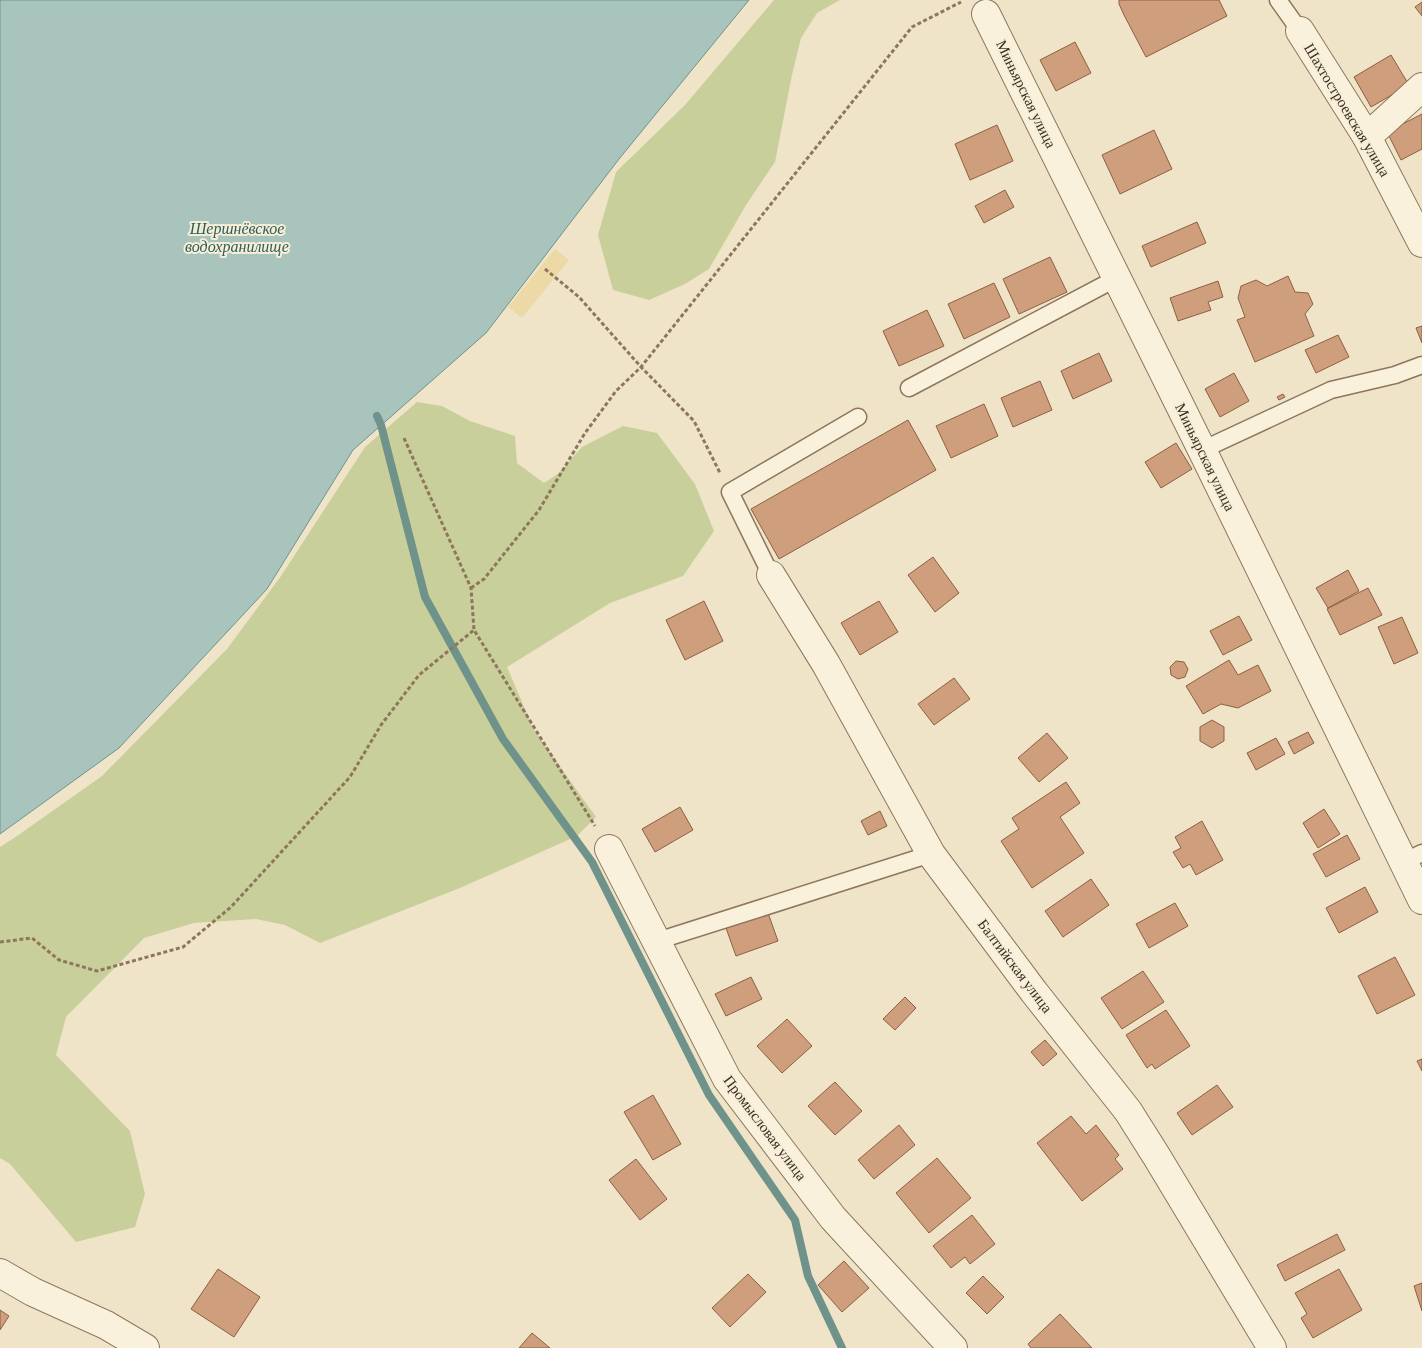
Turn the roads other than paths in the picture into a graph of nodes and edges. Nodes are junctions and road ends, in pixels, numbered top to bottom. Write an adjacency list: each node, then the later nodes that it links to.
1 (1278, 0): 3 (lane)
2 (977, 8): 7 (street, Миньярская улица)
3 (1300, 31): 5 (street, Шахтостроевская улица)
4 (1422, 87): 5 (street)
5 (1367, 137): 6 (street, Шахтостроевская улица)
6 (1422, 244)
7 (1117, 278): 9 (lane); 11 (street, Миньярская улица)
8 (1422, 365): 11 (lane)
9 (909, 388)
10 (858, 417): 12 (lane)
11 (1202, 450): 15 (street, Миньярская улица)
12 (771, 575): 14 (street, Балтийская улица)
13 (610, 849): 17 (street, Промысловая улица)
14 (931, 854): 17 (lane); 21 (street, Балтийская улица)
15 (1413, 858): 16 (street, Миньярская улица)
16 (1422, 900)
17 (657, 941): 20 (street, Промысловая улица)
18 (0, 1273): 19 (street)
19 (145, 1348)
20 (953, 1348)
21 (1272, 1348)

